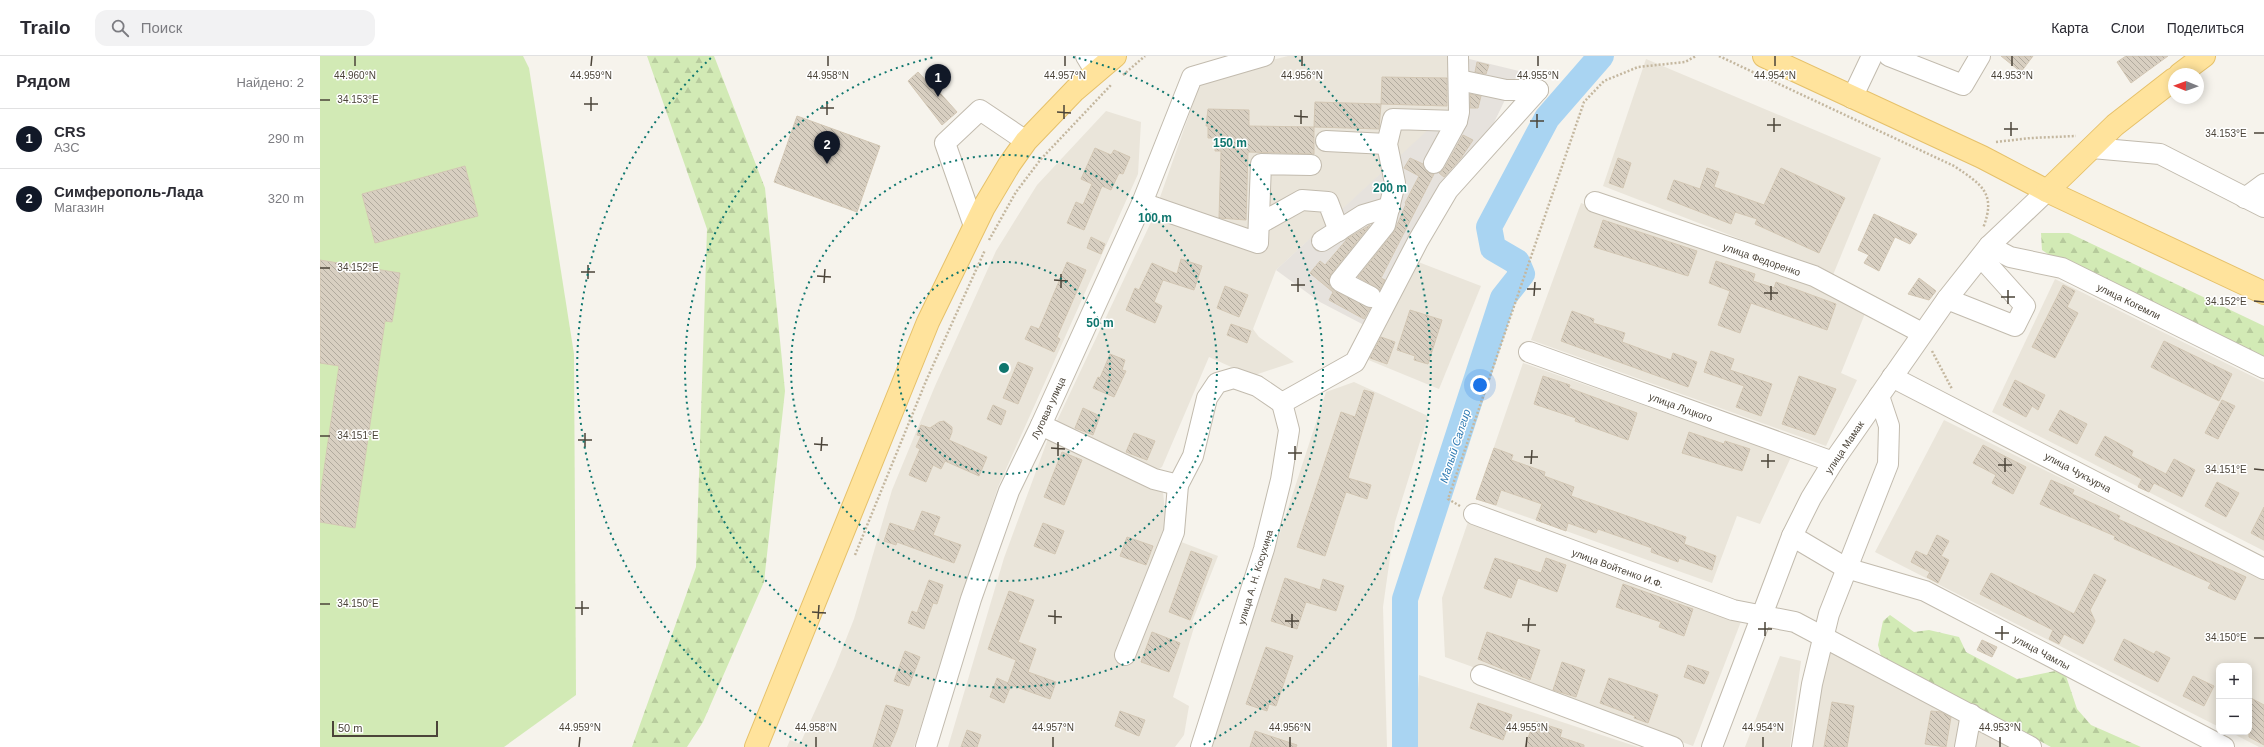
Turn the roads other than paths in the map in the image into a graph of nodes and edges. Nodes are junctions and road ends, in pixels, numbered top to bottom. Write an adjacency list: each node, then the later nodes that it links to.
1 (1264, 56): 25 (street, Луговая улица)
2 (1458, 56): 11 (street)
3 (1764, 56): 13 (main road)
4 (1872, 56): 13 (street)
5 (1889, 56): 6 (street)
6 (1980, 56)
7 (2204, 56): 10 (main road)
8 (1090, 64): 9 (main road); 15 (main road)
9 (1118, 66)
10 (2188, 68)
11 (1459, 80): 14 (street); 41 (street)
12 (2168, 84): 17 (main road)
13 (1852, 98): 22 (main road)
14 (1457, 121): 18 (street); 19 (street)
15 (1026, 141): 29 (main road); 29 (street)
16 (1326, 141): 18 (street)
17 (2086, 141): 22 (main road); 23 (street)
18 (1387, 144): 26 (street)
19 (1434, 163)
20 (1311, 165): 28 (street)
21 (2264, 184): 23 (street)
22 (2047, 191): 32 (street, улица Мамак); 33 (main road)
23 (2245, 198): 27 (street)
24 (1595, 202): 36 (street, улица Федоренко)
25 (1142, 203): 28 (street); 42 (street, Луговая улица)
26 (1390, 207): 30 (street); 34 (street)
27 (2264, 207)
28 (1259, 224): 30 (street)
29 (974, 226): 54 (main road)
30 (1339, 231): 31 (street)
31 (1322, 241)
32 (1985, 251): 35 (street, улица Мамак); 35 (street); 38 (street, улица Когемли)
33 (2264, 293)
34 (1371, 297)
35 (1947, 299): 36 (street, улица Мамак)
36 (1922, 333): 39 (street, улица Мамак)
37 (1529, 352): 43 (street, улица Луцкого)
38 (2264, 368)
39 (1892, 377): 40 (street, улица Мамак); 48 (street, улица Чукъурча)
40 (1879, 396): 43 (street, улица Мамак); 47 (street)
41 (1282, 403): 44 (street); 56 (street, улица А. Н. Косухина)
42 (1041, 425): 44 (street); 55 (street, Луговая улица)
43 (1833, 462): 46 (street, улица Мамак)
44 (1178, 485): 51 (street)
45 (1474, 514): 49 (street, улица Войтенко И.Ф.)
46 (1792, 536): 47 (street, улица Чамлы); 49 (street, улица Мамак)
47 (1846, 568): 50 (street); 62 (street, улица Чамлы)
48 (2264, 569)
49 (1764, 615): 50 (street, улица Войтенко И.Ф.); 58 (street, улица Мамак)
50 (1824, 637): 53 (street, улица Войтенко И.Ф.); 59 (street)
51 (1125, 655)
52 (1481, 675): 57 (street)
53 (1971, 714): 60 (street); 61 (street, улица Войтенко И.Ф.)
54 (756, 747)
55 (926, 747)
56 (1201, 747)
57 (1673, 747)
58 (1712, 747)
59 (1802, 747)
60 (1965, 747)
61 (2031, 747)
62 (2224, 747)

